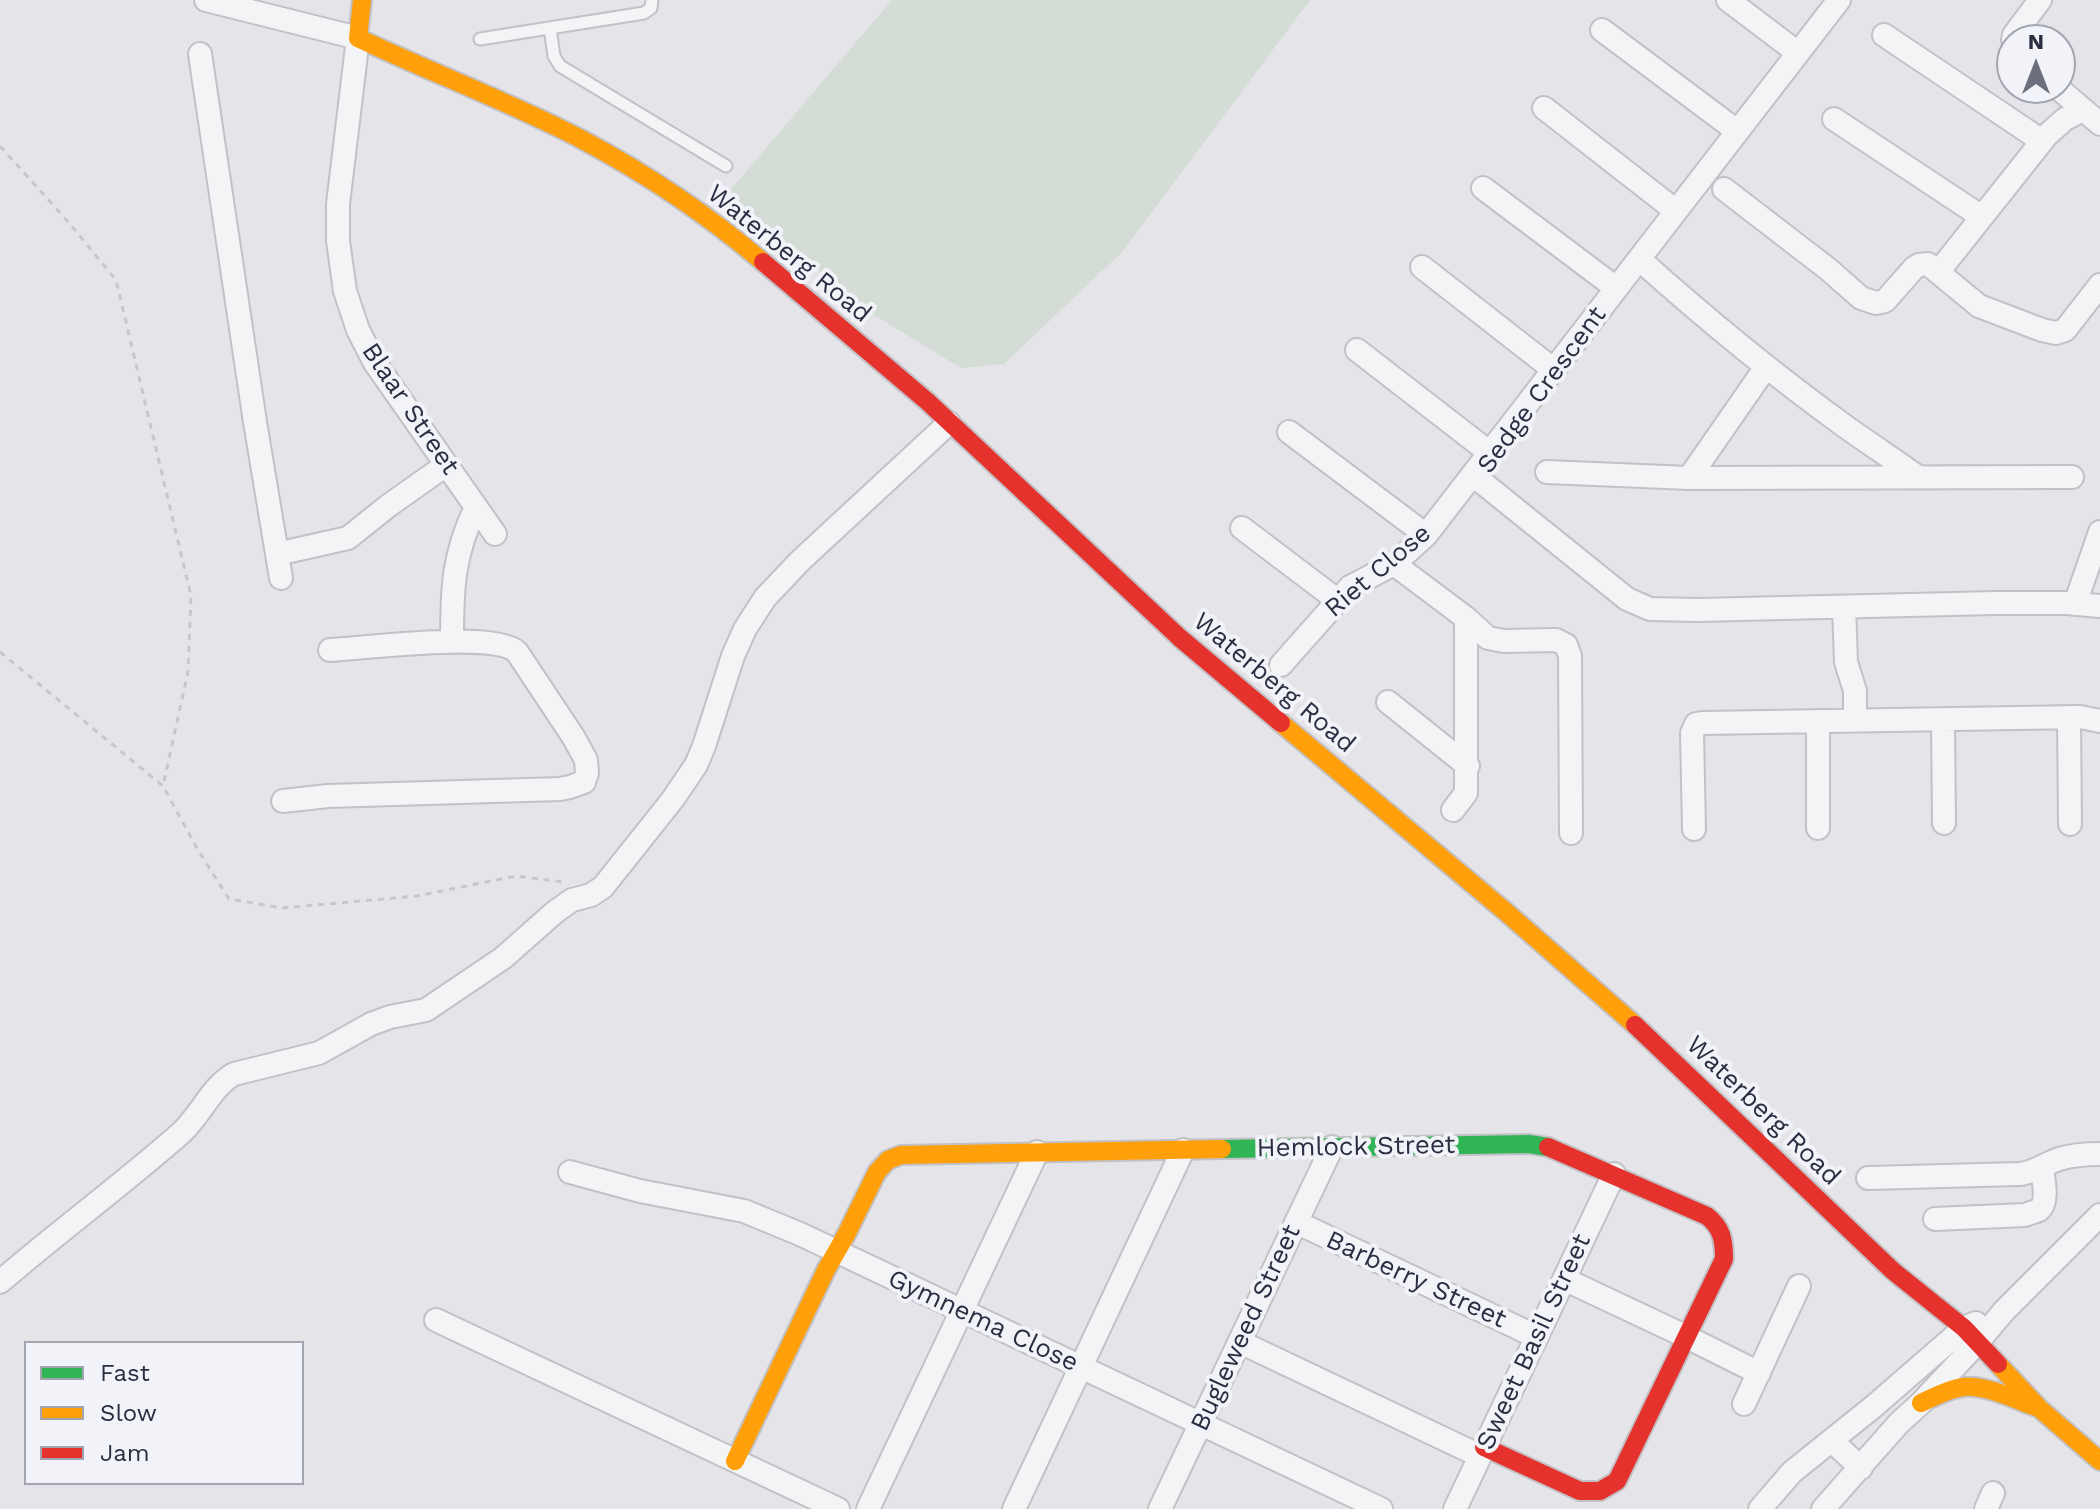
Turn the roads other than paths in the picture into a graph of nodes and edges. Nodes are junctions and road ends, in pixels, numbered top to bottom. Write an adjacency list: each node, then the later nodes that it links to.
1 (206, 0): 11 (street)
2 (362, 0): 11 (street)
3 (652, 0): 8 (lane)
4 (1728, 0): 13 (street)
5 (1839, 0): 13 (street, Sedge Crescent)
6 (2040, 0): 7 (street)
7 (2022, 24)
8 (550, 28): 12 (lane); 21 (lane)
9 (1602, 30): 19 (street)
10 (1884, 35): 20 (street)
11 (358, 38): 34 (street, Waterberg Road); 37 (street, Blaar Street)
12 (480, 39)
13 (1798, 53): 19 (street, Sedge Crescent)
14 (200, 54): 48 (street)
15 (2076, 103): 17 (street)
16 (1544, 108): 24 (street)
17 (2092, 117): 20 (street)
18 (1834, 119): 25 (street)
19 (1737, 131): 24 (street, Sedge Crescent)
20 (2042, 141): 25 (street)
21 (726, 166)
22 (1483, 188): 30 (street)
23 (1724, 189): 28 (street)
24 (1676, 211): 26 (street, Sedge Crescent)
25 (1982, 217): 28 (street)
26 (1639, 259): 30 (street, Sedge Crescent); 32 (street)
27 (1422, 267): 33 (street)
28 (1939, 271): 29 (street)
29 (2100, 285)
30 (1616, 288): 33 (street, Sedge Crescent)
31 (1357, 350): 36 (street)
32 (1766, 367): 40 (street); 42 (street)
33 (1554, 370): 36 (street, Sedge Crescent)
34 (949, 423): 86 (street); 90 (street, Waterberg Road)
35 (1289, 432): 47 (street)
36 (1490, 453): 39 (street, Sedge Crescent)
37 (446, 465): 43 (street, Blaar Street); 48 (street)
38 (1547, 472): 42 (street)
39 (1473, 475): 47 (street, Riet Close); 54 (street, Sedge Crescent)
40 (1918, 477): 41 (street); 42 (street)
41 (2072, 477)
42 (1689, 478)
43 (476, 507): 46 (street, Blaar Street); 56 (street)
44 (1242, 528): 51 (street)
45 (2100, 532): 52 (street)
46 (495, 534)
47 (1426, 535): 49 (street, Riet Close)
48 (277, 554): 50 (street)
49 (1394, 564): 51 (street, Riet Close); 55 (street)
50 (281, 578)
51 (1337, 600): 58 (street, Riet Close)
52 (2075, 604): 53 (street, Sedge Crescent); 54 (street, Sedge Crescent)
53 (2100, 606)
54 (1844, 607): 61 (street)
55 (1466, 618): 65 (street); 72 (street)
56 (452, 641): 57 (street); 66 (street)
57 (330, 650)
58 (1281, 665)
59 (1388, 702): 65 (street)
60 (2069, 717): 62 (street); 64 (street); 69 (street)
61 (1855, 720): 62 (street); 63 (street)
62 (1943, 720): 68 (street)
63 (1818, 721): 70 (street); 71 (street)
64 (2100, 721)
65 (1468, 766): 67 (street)
66 (283, 801)
67 (1453, 810)
68 (1944, 823)
69 (2070, 824)
70 (1818, 828)
71 (1694, 829)
72 (1571, 833)
73 (1332, 1147): 74 (street, Hemlock Street); 79 (street, Hemlock Street); 83 (street, Bugleweed Street)
74 (1183, 1150): 75 (street, Hemlock Street); 94 (street)
75 (1037, 1152): 84 (street, Hemlock Street); 88 (street)
76 (2100, 1154): 77 (street)
77 (2042, 1168): 80 (street); 82 (street)
78 (570, 1172): 84 (street, Gymnema Close)
79 (1614, 1174): 85 (street, Sweet Basil Street); 92 (street, Hemlock Street)
80 (1868, 1178)
81 (2100, 1215): 90 (street)
82 (1935, 1219)
83 (1296, 1222): 91 (street, Barberry Street); 93 (street, Bugleweed Street)
84 (835, 1251): 88 (street, Gymnema Close); 102 (street, Hemlock Street)
85 (1564, 1279): 91 (street, Sweet Basil Street); 92 (street)
86 (0, 1282)
87 (1799, 1286): 95 (street)
88 (961, 1311): 94 (street, Gymnema Close); 106 (street)
89 (436, 1320): 102 (street)
90 (1971, 1335): 96 (street); 98 (street, Waterberg Road); 100 (street)
91 (1537, 1337): 101 (street, Sweet Basil Street)
92 (1687, 1337): 95 (street); 101 (street, Hemlock Street)
93 (1240, 1342): 99 (street, Bugleweed Street); 101 (street, Hemlock Street)
94 (1080, 1367): 99 (street, Gymnema Close); 107 (street)
95 (1759, 1373): 97 (street)
96 (1921, 1403): 98 (street); 104 (street)
97 (1744, 1404)
98 (2039, 1408): 103 (street, Waterberg Road)
99 (1201, 1424): 108 (street, Bugleweed Street); 109 (street, Gymnema Close)
100 (1832, 1441): 104 (street); 111 (street)
101 (1482, 1451): 110 (street, Sweet Basil Street)
102 (735, 1461): 105 (street)
103 (2098, 1461)
104 (1861, 1468): 112 (street)
105 (838, 1509)
106 (868, 1509)
107 (1014, 1509)
108 (1160, 1509)
109 (1381, 1509)
110 (1455, 1509)
111 (1760, 1509)
112 (1823, 1509)

